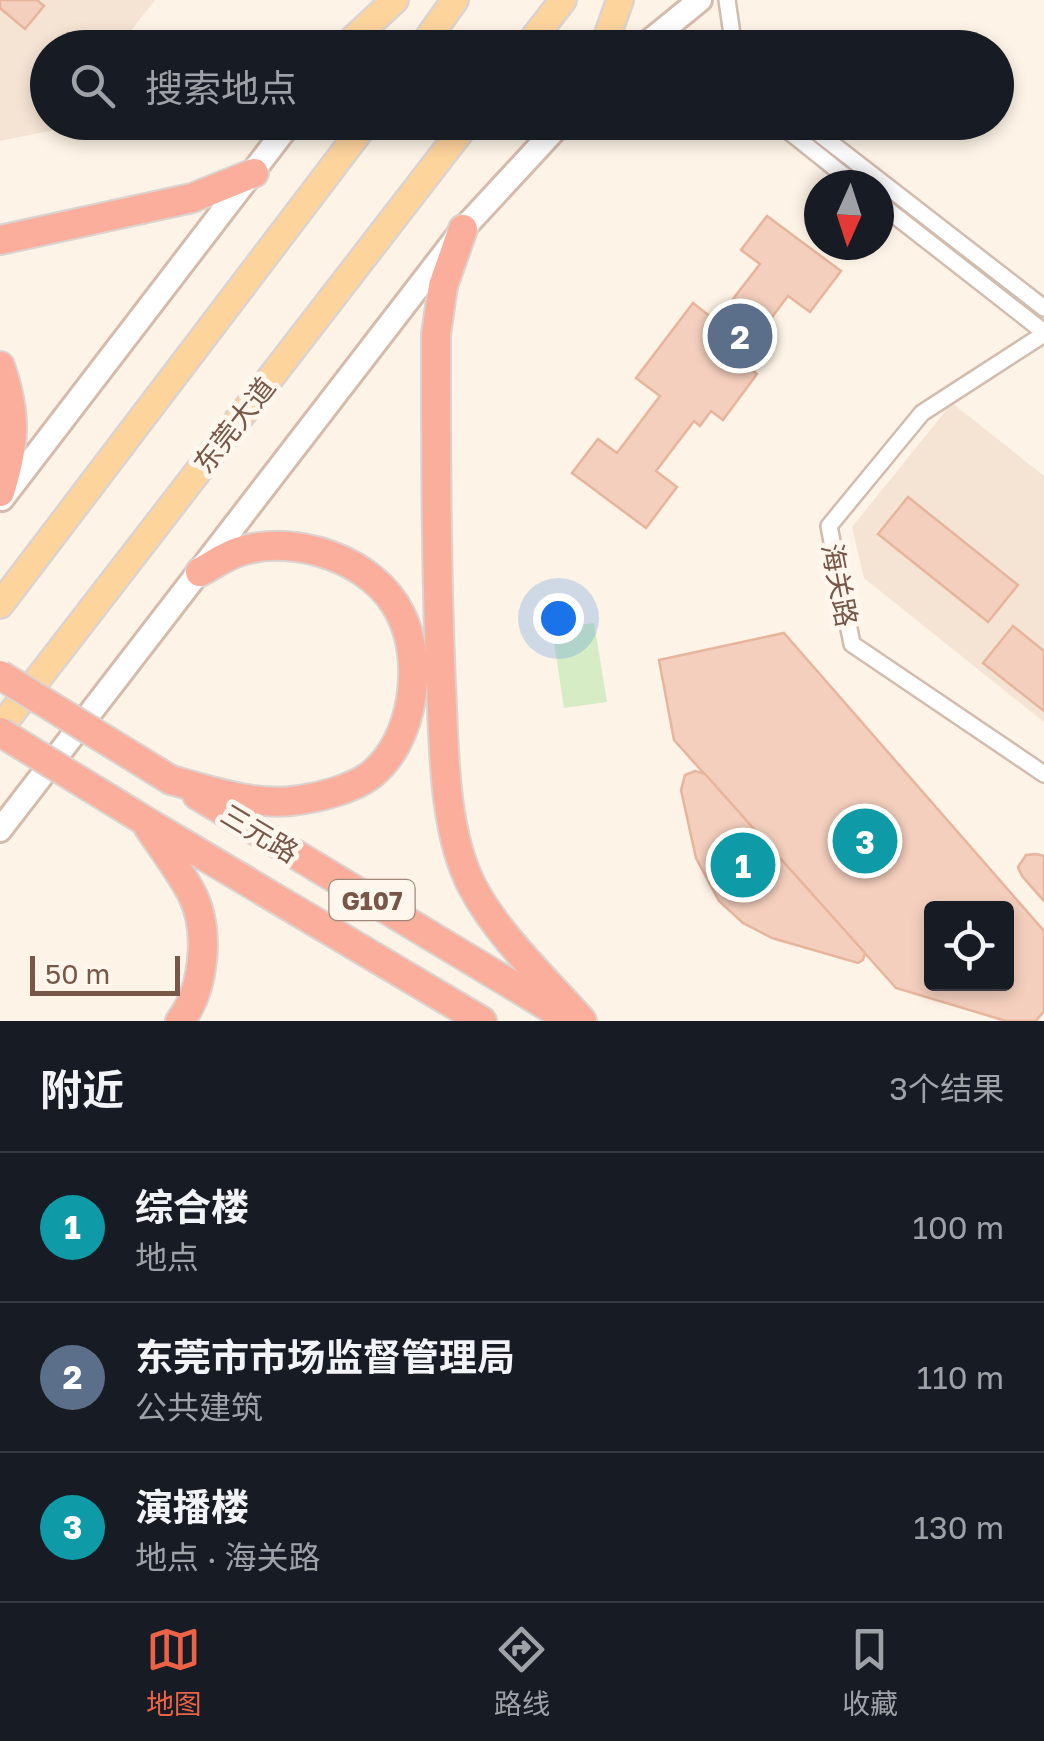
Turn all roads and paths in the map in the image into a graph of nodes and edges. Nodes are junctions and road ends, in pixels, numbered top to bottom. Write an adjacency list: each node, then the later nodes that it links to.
1 (373, 0): 8 (main road)
2 (395, 0): 9 (main road)
3 (455, 0): 10 (main road)
4 (563, 0): 11 (main road)
5 (620, 0): 12 (main road)
6 (700, 0): 13 (main road)
7 (727, 0): 14 (street)
8 (357, 30)
9 (364, 30)
10 (434, 30)
11 (540, 30)
12 (609, 30)
13 (663, 30)
14 (731, 30)
15 (278, 140): 22 (main road)
16 (353, 140): 32 (main road)
17 (454, 140): 34 (main road, 东莞大道)
18 (545, 140): 24 (main road)
19 (799, 140): 21 (street)
20 (827, 140): 26 (street)
21 (837, 170)
22 (254, 173): 25 (highway); 30 (main road)
23 (894, 215): 27 (street)
24 (463, 229): 31 (main road); 42 (highway)
25 (0, 240)
26 (1044, 308)
27 (1044, 333): 35 (street, 海关路)
28 (0, 366): 29 (highway)
29 (0, 492)
30 (0, 502)
31 (200, 572): 36 (highway); 38 (main road)
32 (0, 605)
33 (0, 675): 36 (highway, 三元路 / G107, bridge)
34 (0, 730): 37 (highway, 三元路 / G107, bridge)
35 (1044, 774)
36 (172, 780): 41 (highway, 三元路 / G107)
37 (142, 819): 39 (highway); 40 (highway, 三元路 / G107)
38 (0, 830)
39 (180, 1021)
40 (482, 1021)
41 (573, 1021)
42 (582, 1021)

